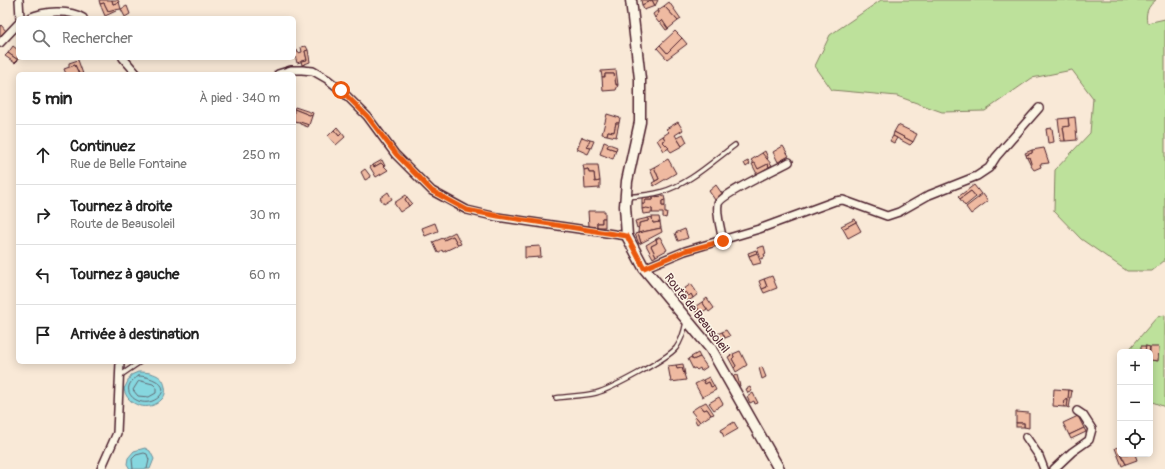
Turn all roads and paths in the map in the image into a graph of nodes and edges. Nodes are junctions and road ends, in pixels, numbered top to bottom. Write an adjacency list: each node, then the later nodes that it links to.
1 (19, 0): 3 (street)
2 (631, 0): 14 (street, Route de Beausoleil)
3 (20, 16)
4 (34, 16): 5 (street)
5 (79, 16)
6 (16, 26): 7 (street)
7 (0, 43)
8 (125, 60): 9 (street)
9 (134, 72)
10 (284, 72): 15 (street)
11 (1039, 108): 16 (street)
12 (735, 145): 14 (lane)
13 (789, 162): 16 (street)
14 (625, 198): 15 (street, Route de Beausoleil)
15 (627, 236): 17 (street, Route de Beausoleil)
16 (723, 241): 17 (street)
17 (644, 268): 18 (street, Route de Beausoleil)
18 (687, 319): 22 (lane); 26 (street, Route de Beausoleil)
19 (120, 364): 21 (street)
20 (137, 364): 21 (lane)
21 (120, 376): 25 (street)
22 (556, 398)
23 (1077, 411): 28 (street)
24 (1026, 437): 27 (street)
25 (101, 469)
26 (779, 469)
27 (1044, 469)
28 (1054, 469)

